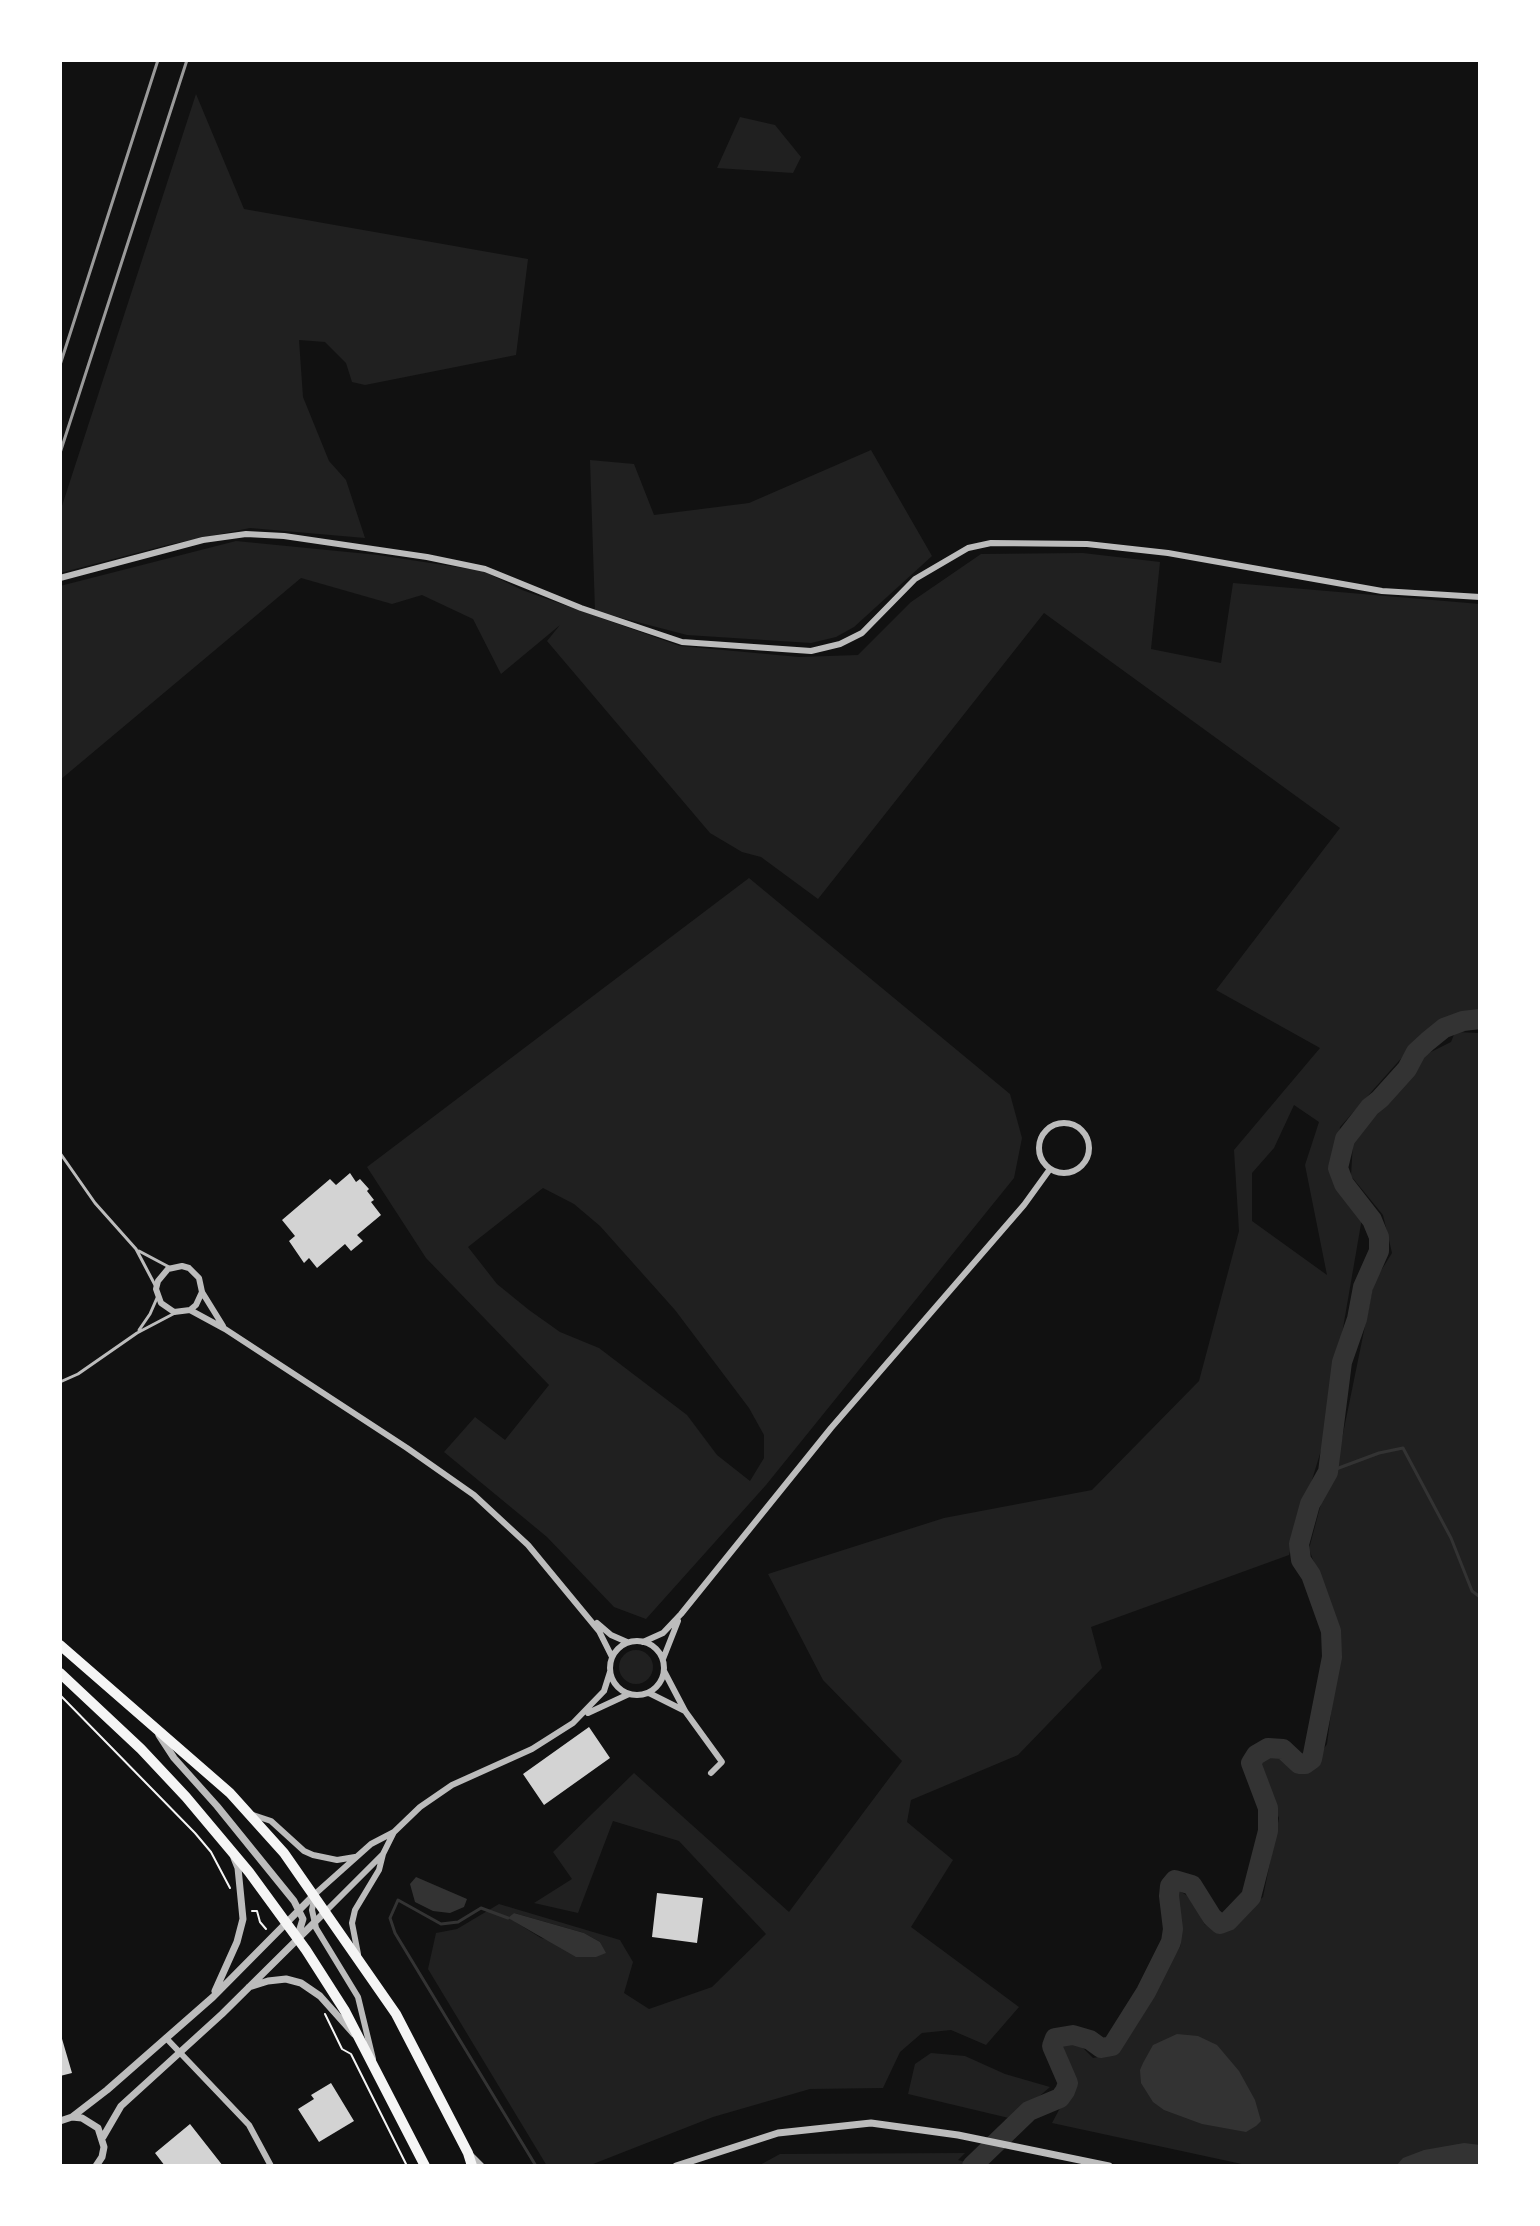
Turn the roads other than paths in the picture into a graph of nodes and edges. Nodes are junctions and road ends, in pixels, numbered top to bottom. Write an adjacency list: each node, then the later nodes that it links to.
1 (60, 578): 2 (street)
2 (1480, 597)
3 (60, 1153): 5 (lane)
4 (1050, 1169): 4 (street); 15 (street)
5 (136, 1249): 6 (lane); 7 (lane)
6 (171, 1268): 7 (street); 8 (street)
7 (157, 1292): 10 (street); 12 (lane)
8 (202, 1292): 9 (street); 11 (street)
9 (190, 1310): 10 (street); 11 (street)
10 (179, 1312): 12 (lane)
11 (225, 1329): 14 (street)
12 (137, 1333): 13 (lane)
13 (60, 1382)
14 (585, 1613): 17 (street); 19 (street)
15 (681, 1614): 16 (street); 20 (street)
16 (643, 1642): 17 (street); 20 (street)
17 (628, 1643): 19 (street)
18 (60, 1645): 28 (highway)
19 (612, 1657): 22 (street)
20 (663, 1659): 21 (street)
21 (664, 1671): 24 (street); 26 (street)
22 (610, 1672): 25 (street); 27 (street)
23 (60, 1673): 32 (highway)
24 (649, 1693): 25 (street); 26 (street)
25 (629, 1694): 27 (street)
26 (685, 1711): 29 (street)
27 (578, 1718): 31 (street)
28 (153, 1728): 30 (highway); 36 (street)
29 (711, 1773)
30 (249, 1814): 34 (street); 35 (highway)
31 (394, 1832): 33 (street); 34 (street)
32 (229, 1848): 38 (highway); 43 (street)
33 (383, 1854): 37 (street); 41 (street)
34 (357, 1857): 35 (street)
35 (315, 1894): 36 (street); 37 (highway); 39 (street)
36 (299, 1910): 38 (street); 40 (street)
37 (326, 1911): 39 (street); 41 (highway)
38 (286, 1922): 40 (highway); 43 (street)
39 (314, 1922): 40 (street); 47 (street)
40 (297, 1937): 42 (street); 45 (highway)
41 (360, 1961): 51 (highway)
42 (247, 1988): 45 (street); 46 (street)
43 (213, 1997): 44 (street)
44 (166, 2038): 46 (street); 48 (street)
45 (363, 2045): 47 (highway)
46 (180, 2051): 50 (street); 54 (street)
47 (374, 2065): 55 (highway)
48 (72, 2117): 49 (street); 50 (street)
49 (60, 2121)
50 (103, 2137): 52 (street)
51 (468, 2153): 56 (highway); 57 (street)
52 (100, 2165)
53 (685, 2165): 58 (street); 59 (street)
54 (271, 2166)
55 (425, 2166)
56 (472, 2166)
57 (481, 2166)
58 (676, 2166)
59 (1109, 2166)

